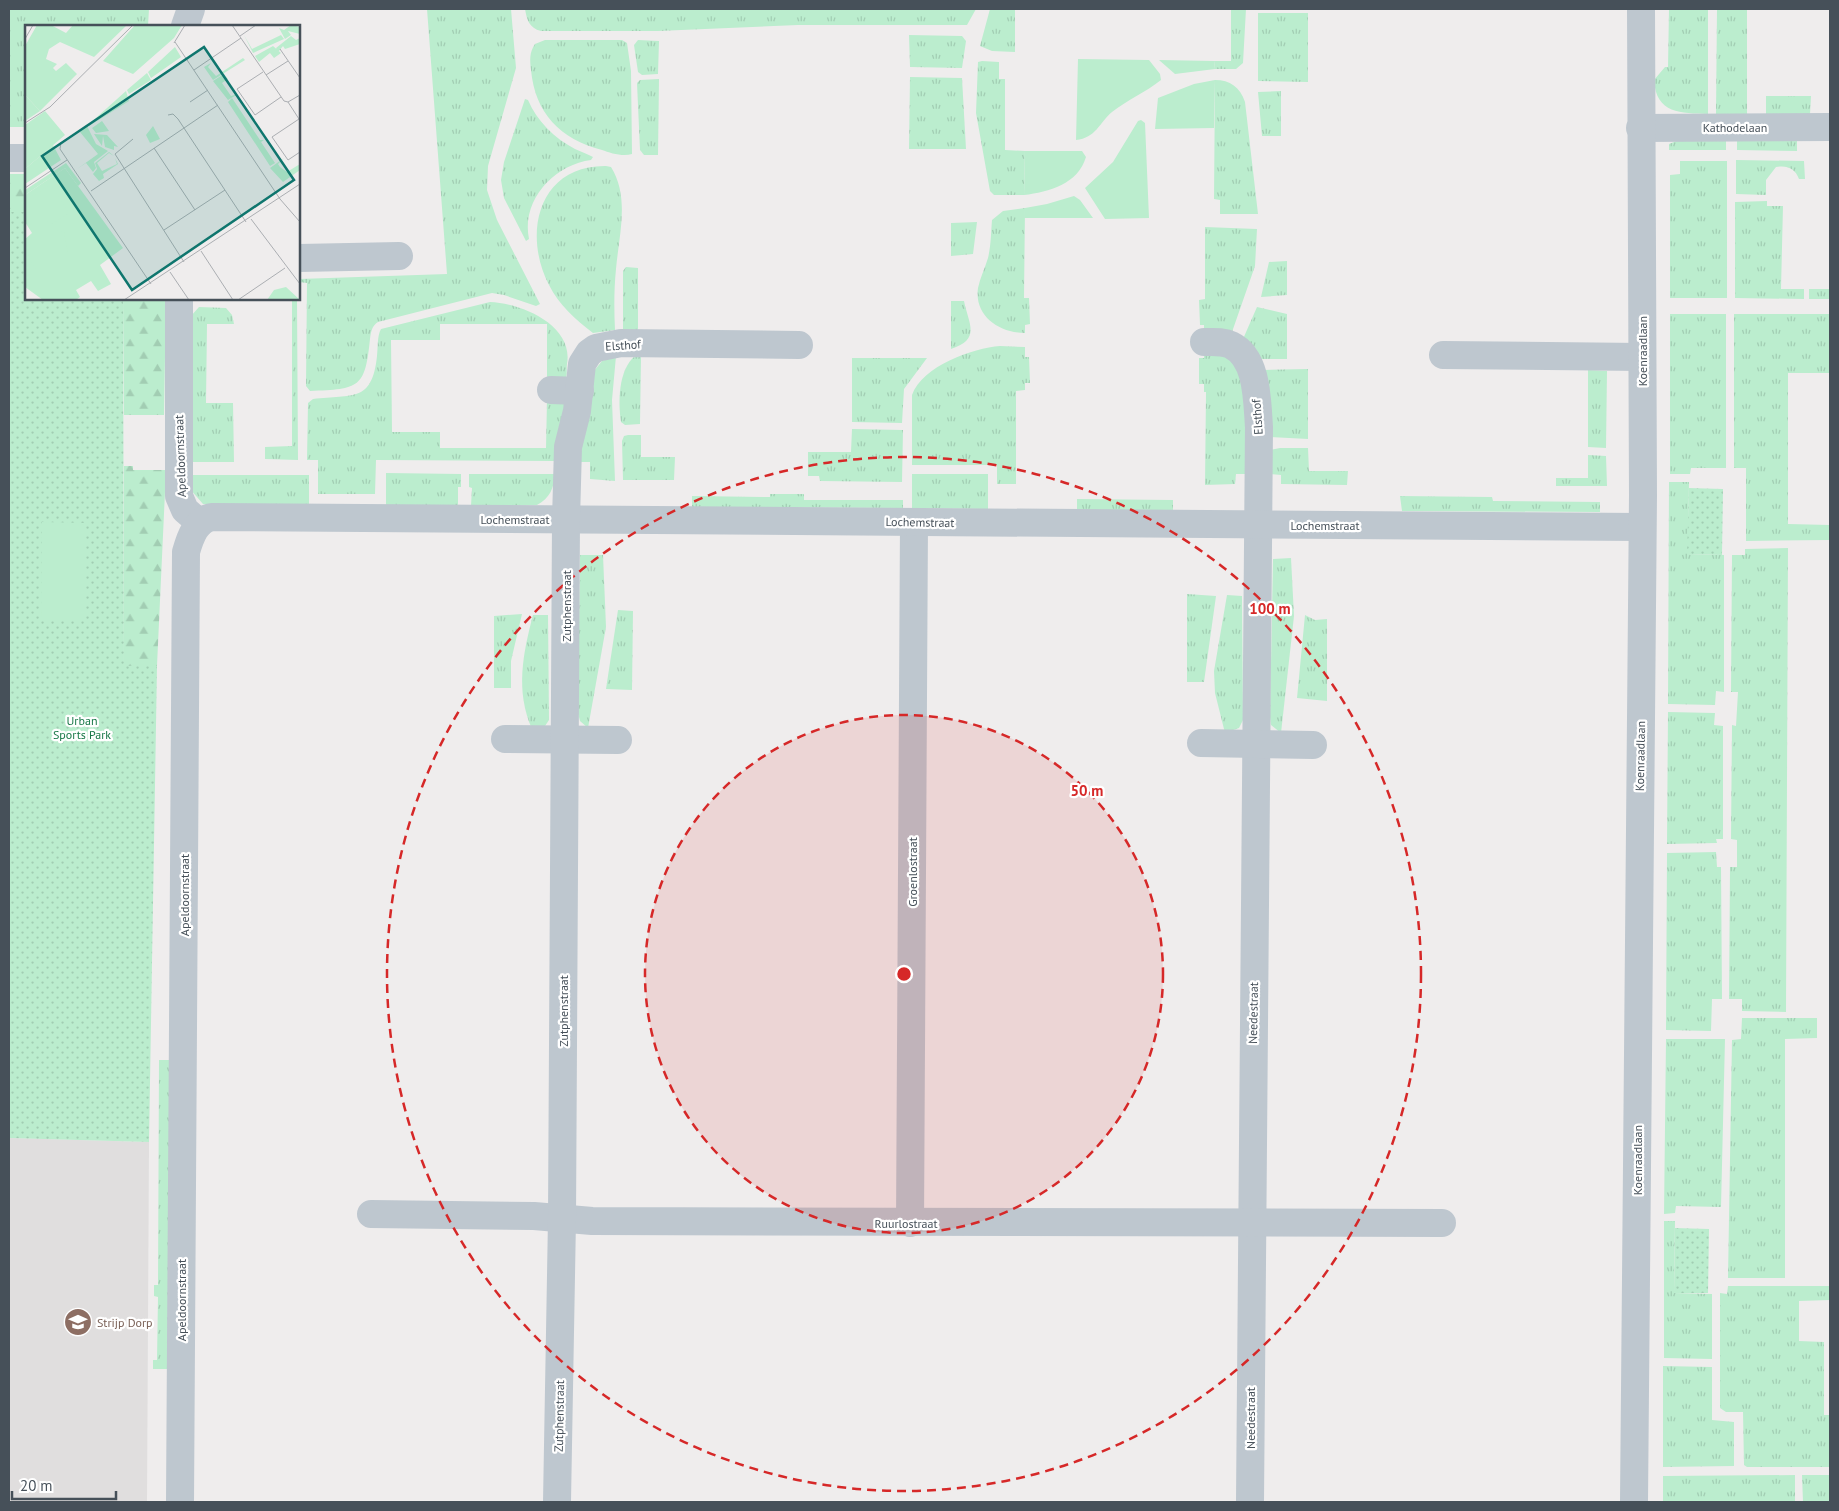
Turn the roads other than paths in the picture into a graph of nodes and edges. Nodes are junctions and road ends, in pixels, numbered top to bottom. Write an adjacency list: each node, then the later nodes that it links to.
1 (191, 9): 3 (street)
2 (1641, 9): 5 (street, Koenraadlaan)
3 (185, 25)
4 (1830, 127): 5 (street, Kathodelaan)
5 (1640, 128): 14 (street, Koenraadlaan)
6 (9, 158): 7 (street)
7 (25, 158)
8 (399, 256): 9 (street)
9 (300, 258)
10 (179, 300): 19 (street, Apeldoornstraat)
11 (1204, 342): 20 (street, Elsthof)
12 (799, 345): 16 (street, Elsthof)
13 (1443, 355): 14 (street)
14 (1642, 357): 21 (street, Koenraadlaan)
15 (551, 390): 16 (street)
16 (580, 392): 17 (street, Elsthof)
17 (566, 520): 18 (street, Lochemstraat); 19 (street, Lochemstraat); 23 (street, Zutphenstraat)
18 (914, 522): 20 (street, Lochemstraat); 30 (street, Groenlostraat)
19 (200, 524): 33 (street, Apeldoornstraat)
20 (1258, 524): 21 (street, Lochemstraat); 26 (street, Needestraat)
21 (1642, 527): 36 (street, Koenraadlaan)
22 (506, 739): 23 (street)
23 (565, 739): 24 (street); 29 (street, Zutphenstraat)
24 (618, 740)
25 (1201, 743): 26 (street)
26 (1256, 745): 27 (street); 31 (street, Needestraat)
27 (1313, 745)
28 (371, 1214): 29 (street, Ruurlostraat)
29 (562, 1219): 30 (street, Ruurlostraat); 34 (street, Zutphenstraat)
30 (910, 1222): 31 (street, Ruurlostraat)
31 (1251, 1223): 32 (street, Ruurlostraat); 35 (street, Needestraat)
32 (1442, 1223)
33 (180, 1502)
34 (557, 1502)
35 (1250, 1502)
36 (1634, 1502)

